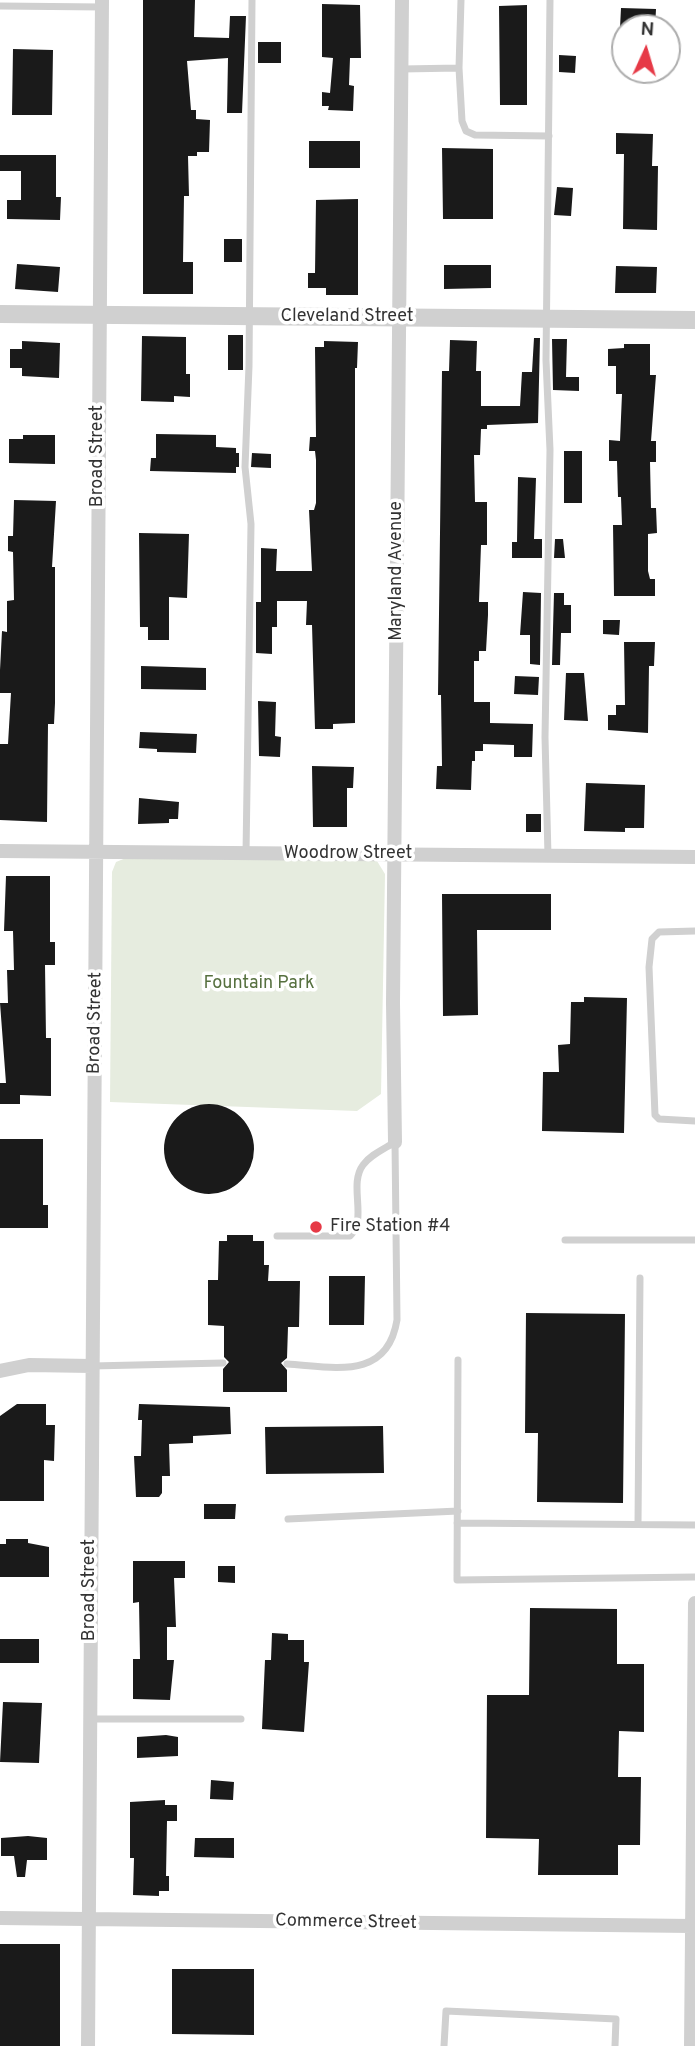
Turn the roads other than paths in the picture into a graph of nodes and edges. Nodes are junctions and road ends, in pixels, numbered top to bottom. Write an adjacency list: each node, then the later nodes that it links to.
1 (252, 0): 12 (lane)
2 (402, 0): 8 (street, Maryland Avenue)
3 (461, 0): 7 (lane)
4 (550, 0): 9 (lane)
5 (102, 4): 6 (lane); 11 (street, Broad Street)
6 (0, 6)
7 (459, 68): 8 (lane); 9 (lane)
8 (401, 69): 13 (street, Maryland Avenue)
9 (549, 136): 14 (lane)
10 (0, 314): 11 (street, Cleveland Street)
11 (98, 315): 12 (street, Cleveland Street); 17 (street, Broad Street)
12 (249, 317): 13 (street, Cleveland Street); 18 (lane)
13 (399, 318): 14 (street, Cleveland Street); 19 (street, Maryland Avenue)
14 (547, 319): 15 (street, Cleveland Street); 20 (lane)
15 (695, 320)
16 (0, 851): 17 (street, Woodrow Street)
17 (97, 852): 18 (street, Woodrow Street); 32 (street, Broad Street)
18 (246, 853): 19 (street, Woodrow Street)
19 (394, 854): 20 (street, Woodrow Street); 24 (street, Maryland Avenue)
20 (548, 856): 21 (street, Woodrow Street)
21 (695, 857)
22 (695, 931): 23 (lane)
23 (695, 1121)
24 (395, 1142): 25 (lane); 31 (lane)
25 (277, 1236)
26 (565, 1240): 27 (lane)
27 (695, 1240)
28 (640, 1278): 37 (lane)
29 (458, 1360): 34 (lane)
30 (223, 1363): 32 (lane)
31 (287, 1364)
32 (92, 1366): 33 (street); 41 (street, Broad Street)
33 (0, 1371)
34 (458, 1511): 35 (lane); 36 (lane)
35 (288, 1519)
36 (457, 1523): 37 (lane); 39 (lane)
37 (638, 1524): 38 (lane)
38 (695, 1525)
39 (695, 1577)
40 (695, 1603): 45 (street)
41 (90, 1719): 42 (lane); 44 (street, Broad Street)
42 (241, 1719)
43 (0, 1918): 44 (street, Commerce Street)
44 (89, 1919): 45 (street, Commerce Street); 46 (street, Broad Street)
45 (692, 1926): 49 (street)
46 (88, 2046)
47 (444, 2046): 48 (lane)
48 (615, 2046)
49 (691, 2046)

